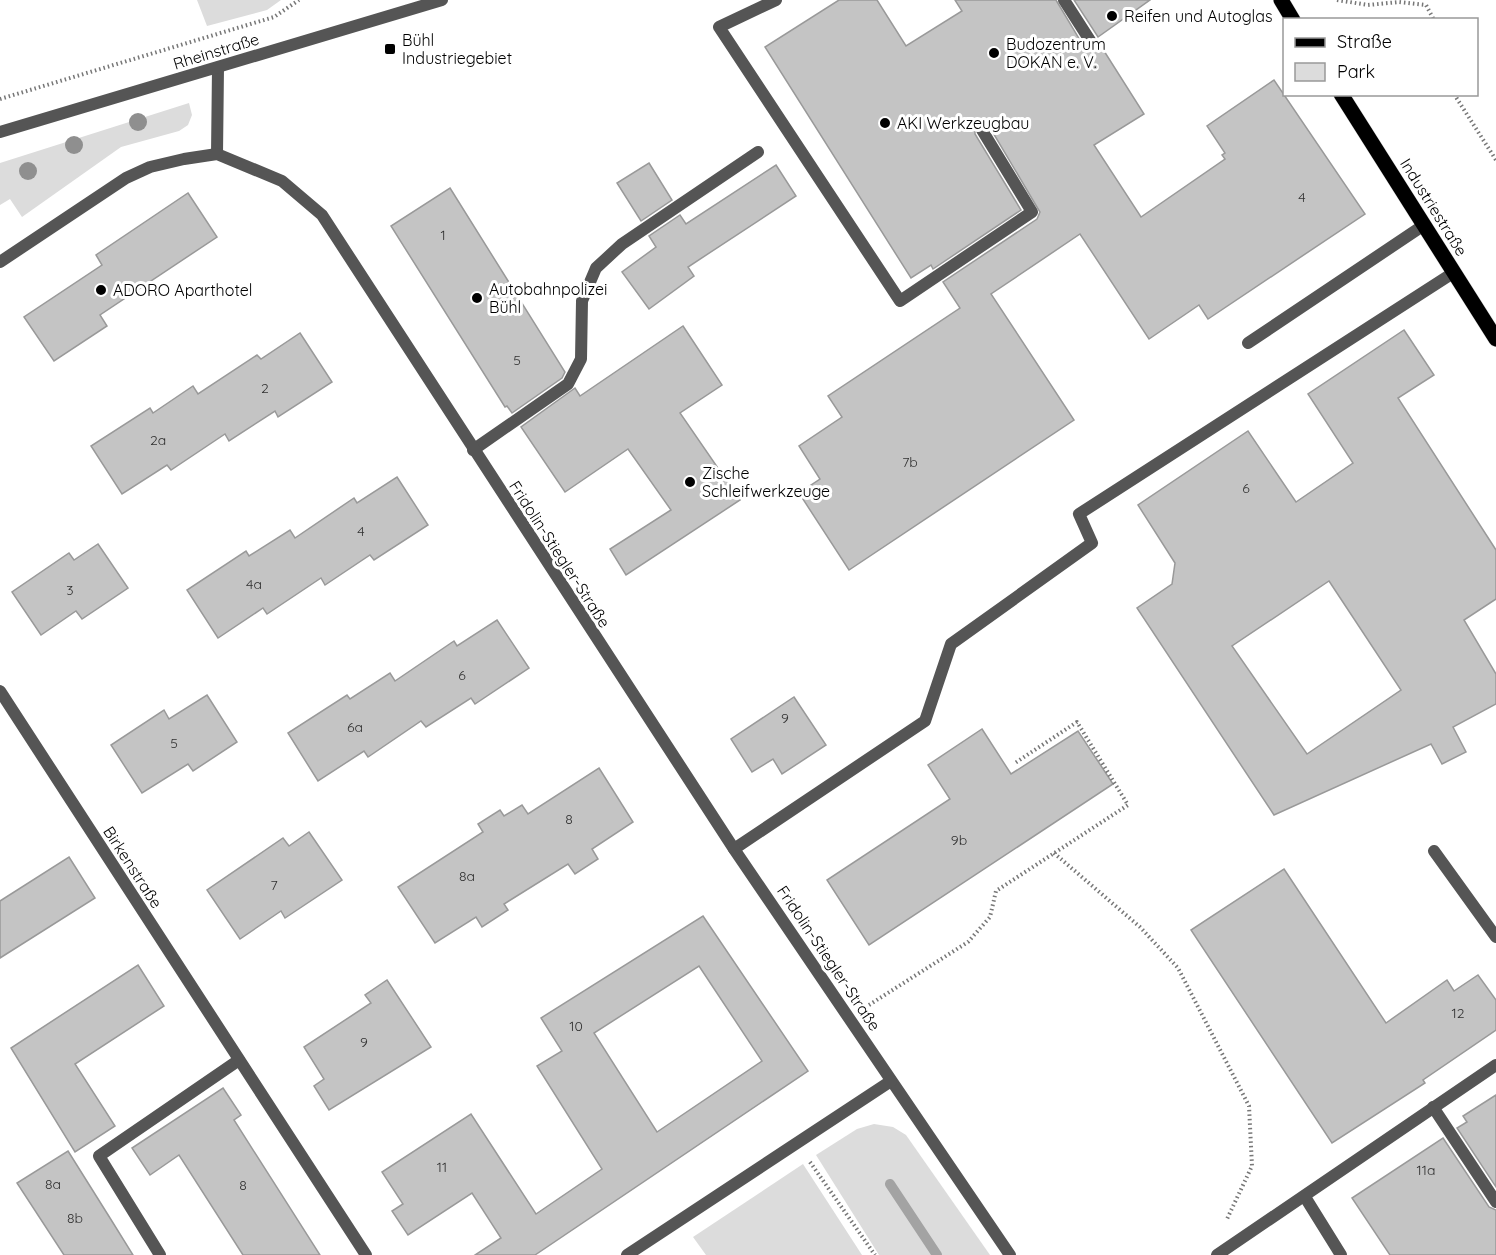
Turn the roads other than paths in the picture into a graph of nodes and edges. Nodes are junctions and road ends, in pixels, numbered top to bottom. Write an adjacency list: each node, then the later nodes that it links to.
1 (442, 0): 7 (street, Rheinstraße)
2 (776, 0): 9 (street)
3 (1064, 0): 6 (street)
4 (1281, 0): 5 (main road)
5 (1292, 18)
6 (1091, 42)
7 (218, 68): 10 (street, Rheinstraße); 12 (street)
8 (1342, 96): 13 (main road, Industriestraße)
9 (981, 130)
10 (0, 132)
11 (758, 152): 18 (street)
12 (217, 154): 14 (street); 18 (street, Fridolin-Stiegler-Straße)
13 (1424, 225): 15 (main road, Industriestraße); 17 (street)
14 (0, 262)
15 (1453, 273): 16 (main road, Industriestraße); 20 (street)
16 (1496, 339)
17 (1248, 343)
18 (473, 450): 20 (street, Fridolin-Stiegler-Straße)
19 (0, 692): 23 (street, Birkenstraße)
20 (734, 849): 25 (street, Fridolin-Stiegler-Straße)
21 (1434, 851): 22 (street)
22 (1496, 937)
23 (239, 1060): 29 (street); 30 (street, Birkenstraße)
24 (1496, 1065): 26 (street)
25 (891, 1081): 31 (street); 32 (street, Fridolin-Stiegler-Straße)
26 (1433, 1107): 27 (street); 28 (street)
27 (1305, 1197): 33 (street); 34 (street)
28 (1496, 1202)
29 (160, 1255)
30 (366, 1255)
31 (627, 1255)
32 (1011, 1255)
33 (1217, 1255)
34 (1341, 1255)

